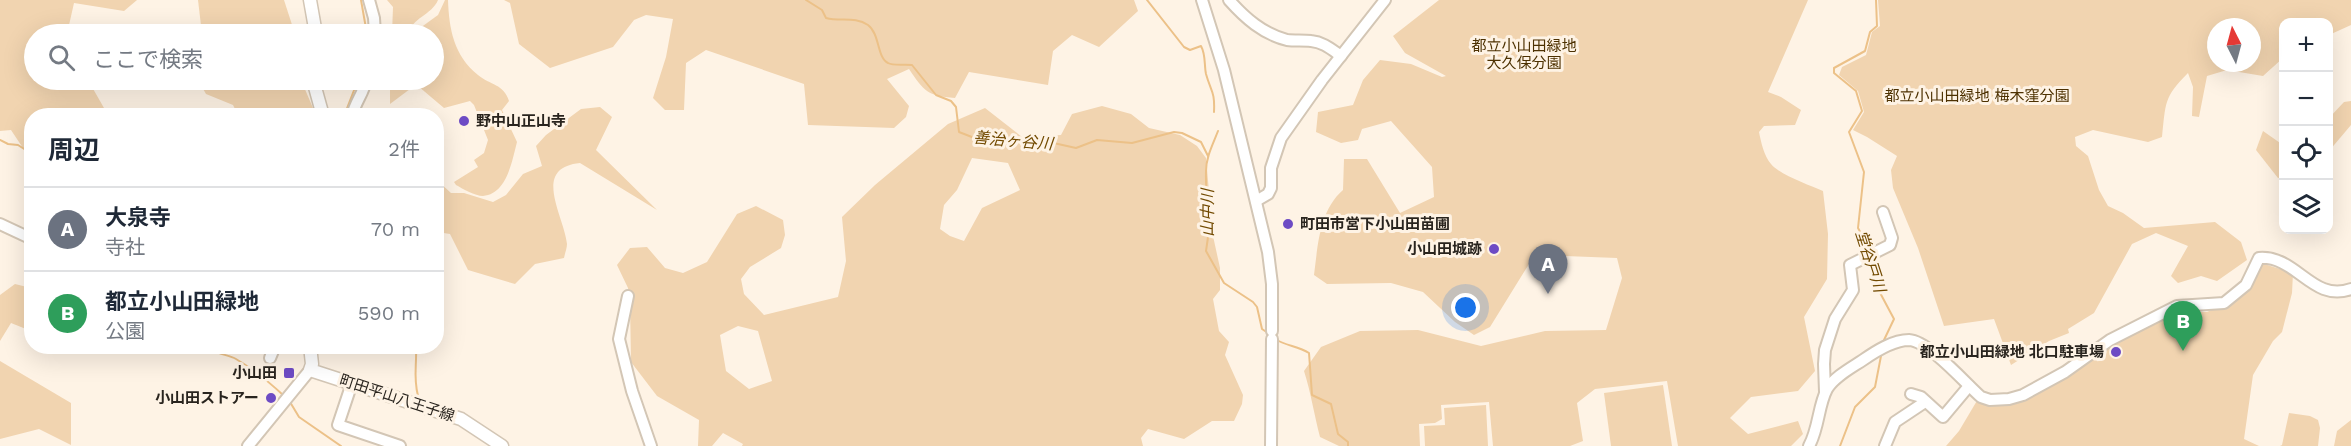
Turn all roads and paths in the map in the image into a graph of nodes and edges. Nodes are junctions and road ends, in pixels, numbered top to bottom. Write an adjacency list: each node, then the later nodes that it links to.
1 (310, 0): 6 (main road)
2 (369, 0): 7 (street)
3 (1202, 0): 13 (street)
4 (1229, 0): 8 (street)
5 (1385, 0): 8 (street)
6 (314, 24)
7 (374, 24)
8 (1341, 56): 13 (street)
9 (315, 90): 11 (main road)
10 (364, 90): 12 (street)
11 (320, 108)
12 (354, 108)
13 (1256, 201): 30 (street)
14 (1883, 212): 23 (street)
15 (0, 224): 16 (street)
16 (24, 235)
17 (2351, 290): 22 (street)
18 (628, 296): 29 (street)
19 (311, 354): 20 (main road)
20 (310, 370): 21 (main road, 町田平山八王子線); 26 (street)
21 (352, 383): 27 (street); 28 (main road, 町田平山八王子線)
22 (1970, 386): 23 (street); 25 (street)
23 (1825, 393): 31 (street)
24 (1911, 394): 25 (street)
25 (1925, 402): 32 (street)
26 (248, 446)
27 (400, 446)
28 (502, 446)
29 (651, 446)
30 (1271, 446)
31 (1809, 446)
32 (1885, 446)

